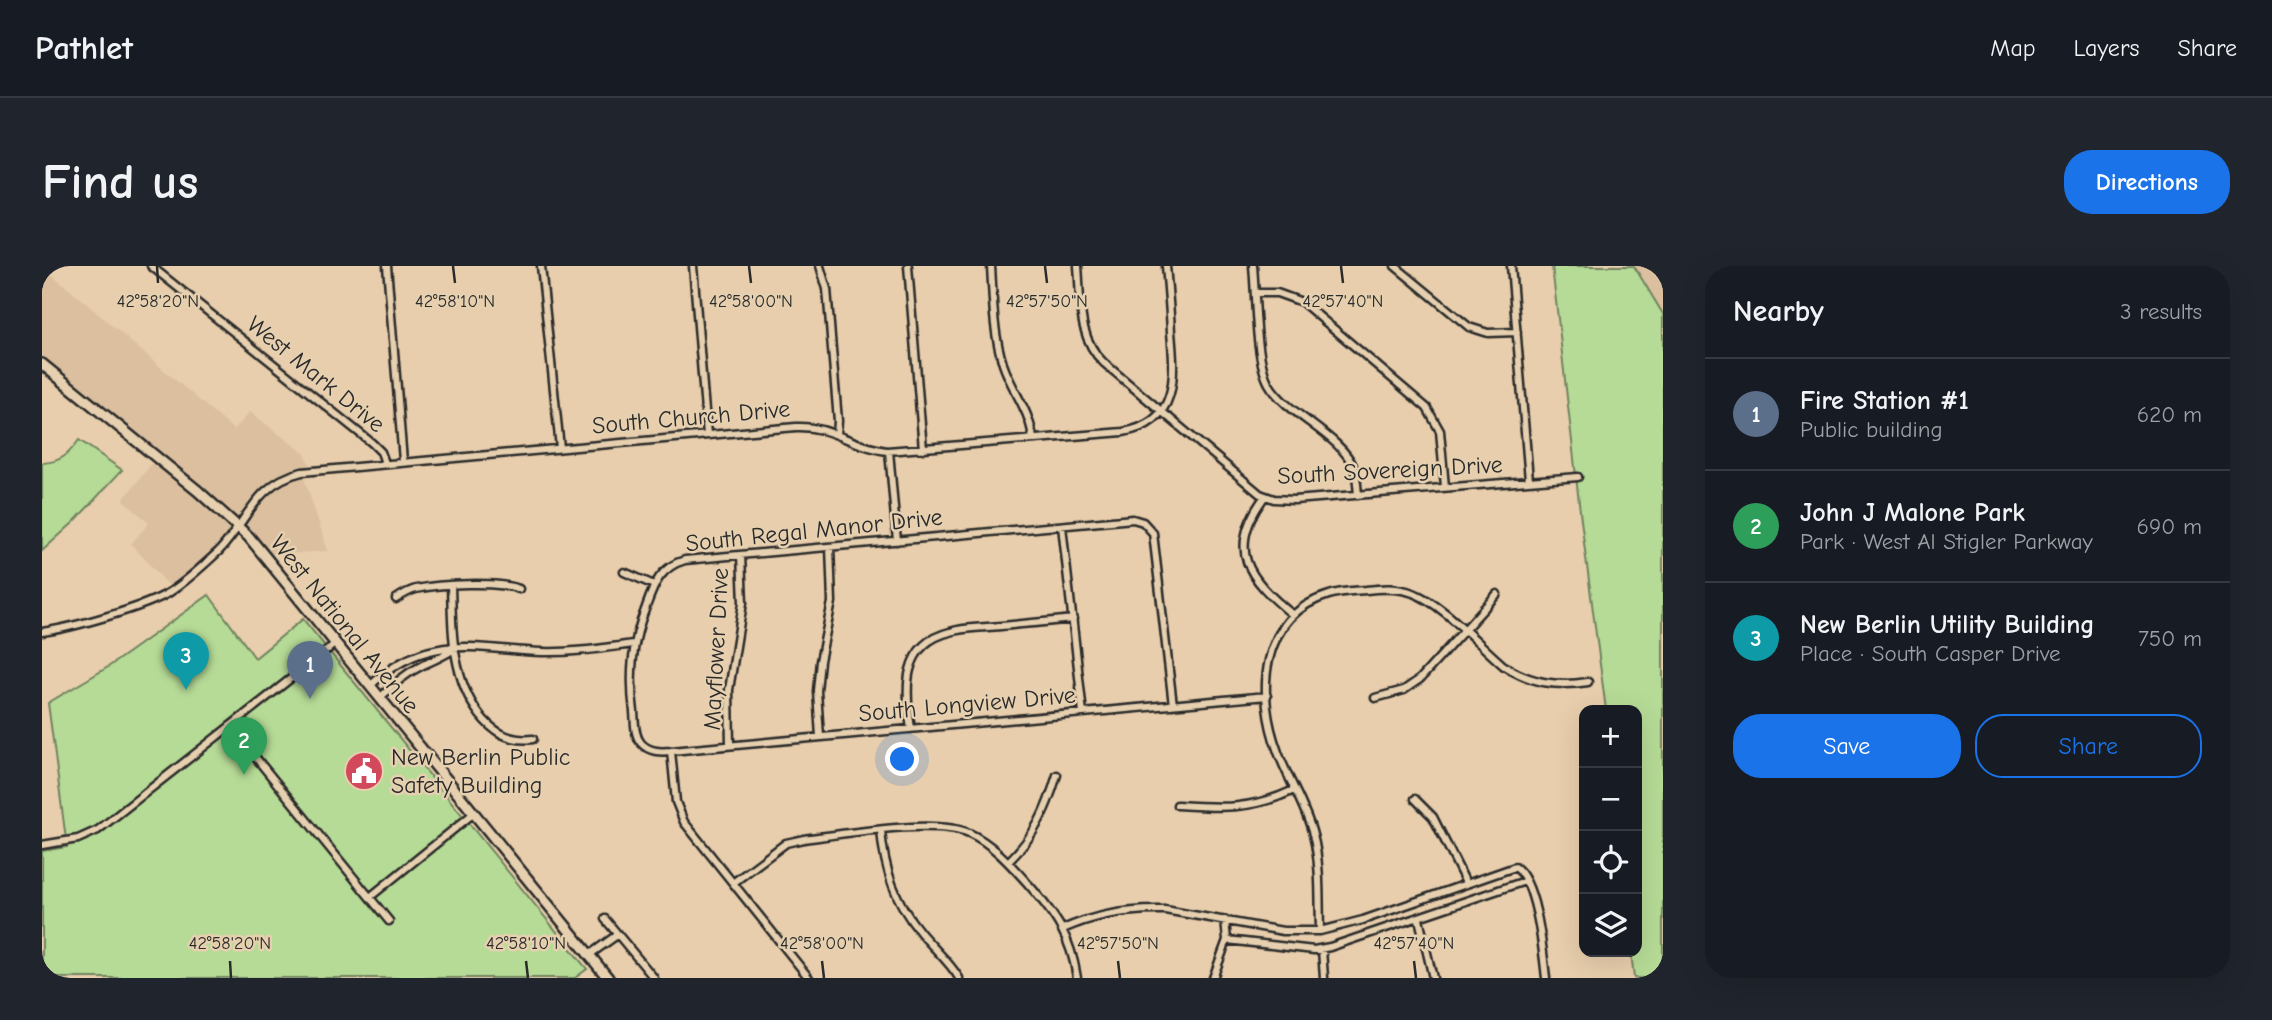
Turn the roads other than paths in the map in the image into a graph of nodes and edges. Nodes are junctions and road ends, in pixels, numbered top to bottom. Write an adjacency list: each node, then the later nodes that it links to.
1 (151, 266): 24 (street, West Mark Drive)
2 (387, 266): 23 (street)
3 (541, 266): 20 (street)
4 (693, 266): 17 (street)
5 (820, 266): 18 (street)
6 (908, 266): 21 (street)
7 (991, 266): 19 (street)
8 (1079, 266): 16 (street, South Sovereign Drive)
9 (1166, 266): 16 (street)
10 (1254, 266): 13 (street)
11 (1395, 266): 14 (street)
12 (1511, 266): 14 (street)
13 (1256, 293): 27 (street); 28 (street)
14 (1517, 331): 26 (street)
15 (42, 364): 30 (main road, West National Avenue)
16 (1161, 411): 19 (street, South Church Drive); 29 (street, South Sovereign Drive)
17 (707, 435): 18 (street, South Church Drive); 20 (street, South Church Drive)
18 (837, 435): 22 (street, South Church Drive)
19 (1033, 439): 21 (street, South Church Drive)
20 (560, 448): 23 (street, South Church Drive)
21 (923, 449): 22 (street, South Church Drive)
22 (889, 451): 32 (street)
23 (403, 461): 24 (street, South Church Drive)
24 (385, 463): 30 (street, South Church Drive)
25 (1578, 477): 26 (street, South Sovereign Drive)
26 (1529, 481): 27 (street, South Sovereign Drive)
27 (1445, 487): 28 (street, South Sovereign Drive)
28 (1358, 495): 29 (street, South Sovereign Drive)
29 (1265, 496): 41 (street)
30 (237, 525): 44 (street, South Church Drive); 45 (main road, West National Avenue)
31 (1062, 526): 32 (street, South Regal Manor Drive); 42 (street); 53 (street, South Regal Manor Drive)
32 (897, 541): 33 (street, South Regal Manor Drive)
33 (830, 547): 34 (street, South Regal Manor Drive); 57 (street)
34 (741, 555): 36 (street, South Regal Manor Drive); 59 (street, Mayflower Drive)
35 (625, 572): 36 (street)
36 (654, 584): 46 (street)
37 (451, 586): 38 (street); 40 (street); 47 (street)
38 (519, 590)
39 (1497, 594): 43 (street)
40 (396, 599)
41 (1293, 615): 43 (street); 50 (street)
42 (1073, 619): 54 (street); 56 (street)
43 (1464, 631): 48 (street); 52 (street)
44 (42, 632)
45 (336, 643): 49 (main road, West National Avenue); 55 (street)
46 (634, 645): 47 (street); 60 (street)
47 (454, 649): 49 (street); 51 (street); 58 (street)
48 (1588, 682)
49 (371, 685): 51 (main road, West National Avenue)
50 (1267, 696): 53 (street, South Longview Drive); 62 (street)
51 (381, 697): 65 (main road, West National Avenue)
52 (1375, 698)
53 (1173, 705): 54 (street, South Longview Drive)
54 (1083, 713): 56 (street, South Longview Drive)
55 (230, 726): 67 (street); 72 (street)
56 (911, 729): 57 (street, South Longview Drive)
57 (820, 737): 59 (street, South Longview Drive)
58 (533, 739)
59 (730, 746): 60 (street, South Longview Drive)
60 (671, 751): 70 (street)
61 (1057, 775): 68 (street)
62 (1294, 790): 64 (street); 78 (street)
63 (1415, 799): 71 (street)
64 (1177, 805)
65 (474, 813): 72 (street); 82 (main road, West National Avenue)
66 (881, 830): 68 (street); 70 (street); 86 (street)
67 (42, 845)
68 (1008, 862): 77 (street)
69 (1525, 881): 71 (street); 74 (street); 91 (street)
70 (733, 883): 85 (street)
71 (1466, 883): 78 (street)
72 (370, 897): 76 (street)
73 (605, 919): 79 (street)
74 (1419, 919): 81 (street); 90 (street)
75 (1225, 920): 77 (street); 78 (street); 80 (street)
76 (389, 921)
77 (1063, 929): 87 (street)
78 (1320, 931)
79 (617, 935): 82 (street); 84 (street)
80 (1227, 940): 81 (street); 88 (street)
81 (1322, 948): 89 (street)
82 (589, 955): 83 (main road, West National Avenue)
83 (608, 978)
84 (654, 978)
85 (809, 978)
86 (959, 978)
87 (1077, 978)
88 (1213, 978)
89 (1324, 978)
90 (1433, 978)
91 (1546, 978)

